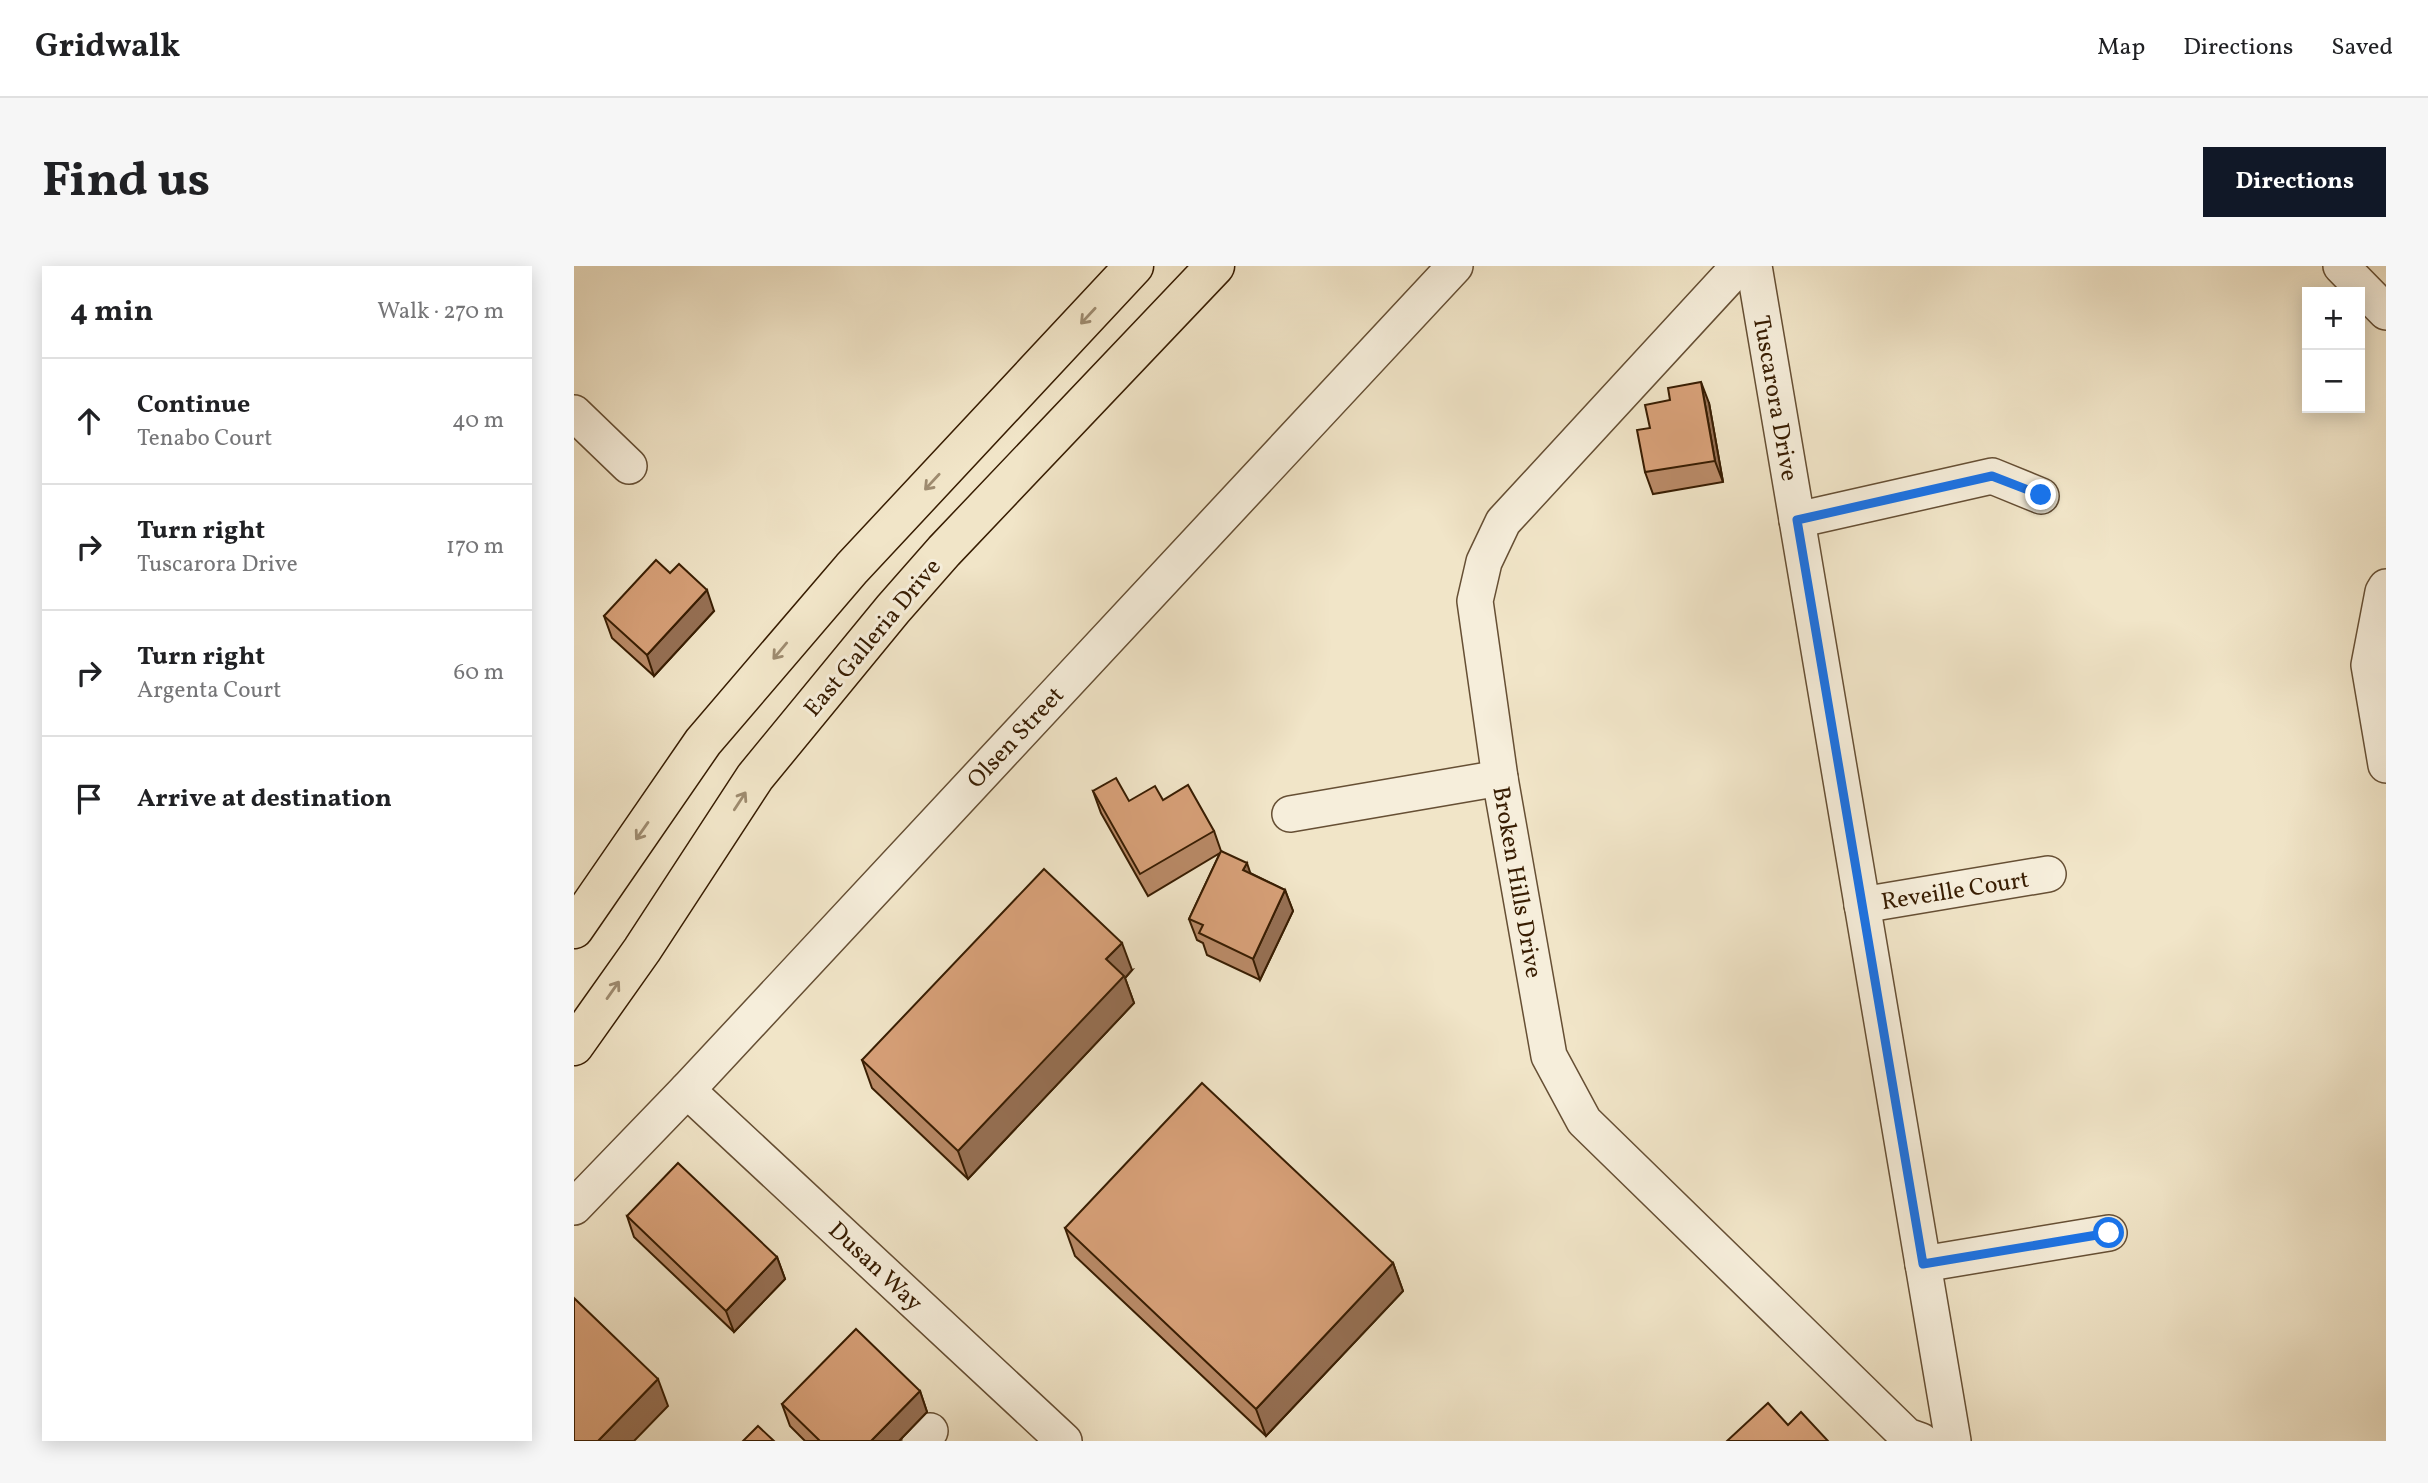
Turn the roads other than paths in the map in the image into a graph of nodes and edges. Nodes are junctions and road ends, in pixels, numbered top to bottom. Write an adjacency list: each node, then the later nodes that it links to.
1 (1135, 266): 20 (main road, one-way to 20)
2 (1152, 266): 13 (main road)
3 (1215, 266): 13 (main road, East Galleria Drive)
4 (1455, 266): 22 (street, Olsen Street)
5 (1739, 266): 16 (street, Broken Hills Drive)
6 (1754, 266): 12 (street, Tuscarora Drive)
7 (2341, 266): 8 (street)
8 (2386, 312)
9 (574, 413): 10 (street)
10 (629, 466)
11 (2041, 495): 12 (street)
12 (1797, 520): 19 (street, Tuscarora Drive)
13 (944, 551): 21 (main road, East Galleria Drive, one-way to 13)
14 (2386, 587): 15 (street)
15 (2386, 765)
16 (1500, 778): 17 (street); 27 (street, Broken Hills Drive)
17 (1290, 814)
18 (2048, 874): 19 (street, Reveille Court)
19 (1862, 905): 25 (street, Tuscarora Drive)
20 (574, 929)
21 (574, 1046)
22 (687, 1090): 23 (street, Olsen Street); 26 (street, Dusan Way)
23 (574, 1207)
24 (2109, 1233): 25 (street)
25 (1923, 1264): 28 (street, Tuscarora Drive)
26 (1064, 1441)
27 (1921, 1441)
28 (1953, 1441)

